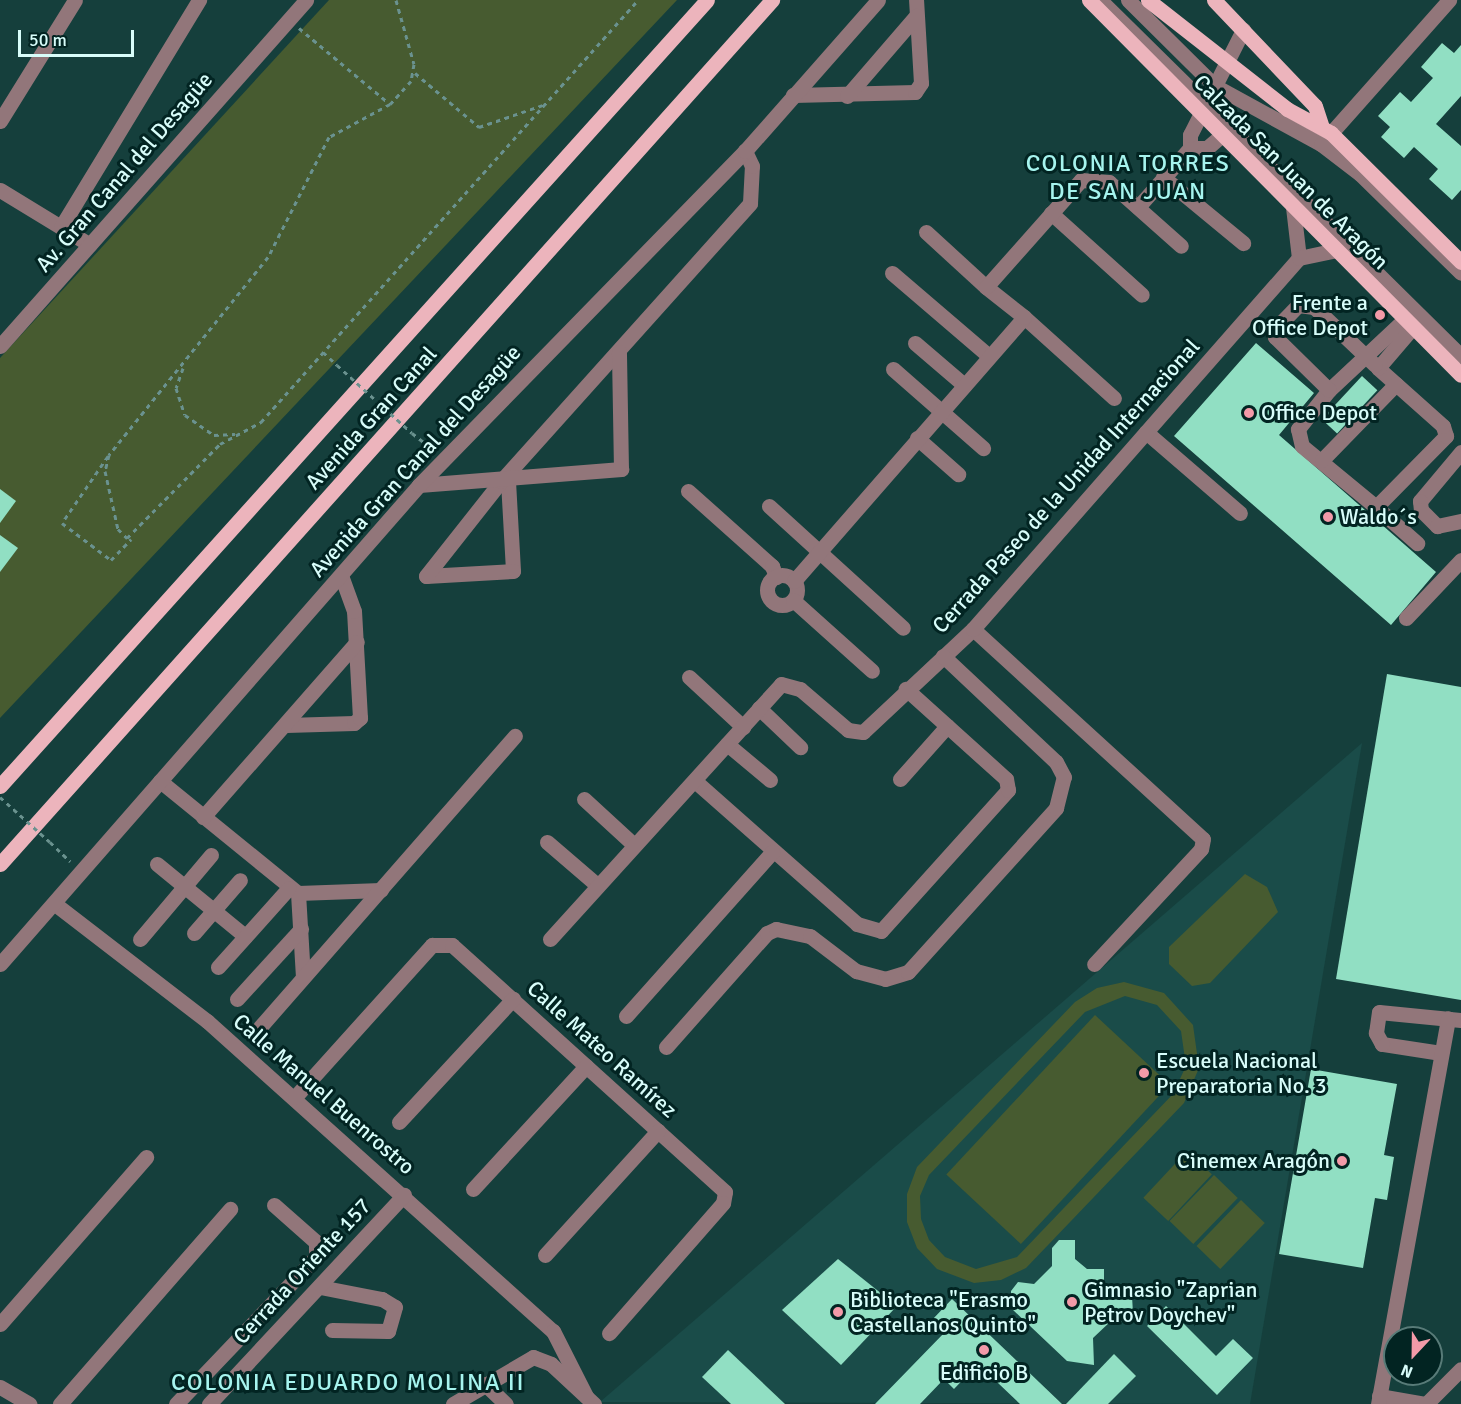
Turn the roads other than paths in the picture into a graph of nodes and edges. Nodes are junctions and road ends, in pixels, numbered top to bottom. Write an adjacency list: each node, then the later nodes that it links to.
1 (75, 0): 21 (street)
2 (199, 0): 31 (street)
3 (306, 0): 34 (street, Av. Gran Canal del Desagüe)
4 (707, 0): 97 (main road)
5 (772, 0): 104 (main road, Avenida Gran Canal)
6 (878, 0): 18 (street, Avenida Gran Canal del Desagüe)
7 (916, 0): 14 (street)
8 (1089, 0): 20 (main road, Calzada San Juan de Aragón)
9 (1100, 0): 20 (street)
10 (1128, 0): 17 (street)
11 (1148, 0): 16 (main road, Calzada San Juan de Aragón)
12 (1214, 0): 15 (main road)
13 (1449, 0): 22 (street)
14 (916, 16): 19 (street); 19 (street)
15 (1243, 30): 16 (street); 22 (main road)
16 (1226, 63): 17 (street); 22 (main road, Calzada San Juan de Aragón)
17 (1215, 86): 20 (street); 40 (street)
18 (793, 95): 19 (street); 24 (street, Avenida Gran Canal del Desagüe)
19 (847, 96)
20 (1205, 110): 23 (main road, Calzada San Juan de Aragón); 25 (street); 49 (street)
21 (0, 121)
22 (1327, 130): 38 (main road, Calzada San Juan de Aragón)
23 (1222, 135): 25 (street); 29 (main road, Calzada San Juan de Aragón)
24 (745, 151): 47 (street); 65 (street, Avenida Gran Canal del Desagüe)
25 (1186, 152): 26 (street)
26 (1163, 177): 28 (street); 33 (street)
27 (0, 190): 31 (street)
28 (1138, 207): 30 (street); 35 (street)
29 (1293, 207): 36 (main road, Calzada San Juan de Aragón); 37 (street)
30 (1051, 213): 41 (street); 42 (street)
31 (62, 227): 34 (street)
32 (926, 232): 41 (street)
33 (1243, 243)
34 (90, 245): 46 (street, Av. Gran Canal del Desagüe)
35 (1181, 246)
36 (1337, 250): 37 (street); 44 (main road, Calzada San Juan de Aragón)
37 (1299, 258): 58 (street, Cerrada Paseo de la Unidad Internacional)
38 (1461, 262)
39 (892, 273): 48 (street)
40 (1461, 273)
41 (986, 286): 43 (street)
42 (1142, 295)
43 (1024, 317): 48 (street); 56 (street)
44 (1409, 323): 50 (street); 52 (main road, Calzada San Juan de Aragón)
45 (915, 343): 54 (street)
46 (0, 346)
47 (620, 352): 64 (street); 64 (street)
48 (989, 356): 54 (street)
49 (1461, 356)
50 (1373, 363): 53 (street); 55 (street); 55 (street)
51 (892, 369): 57 (street)
52 (1461, 375)
53 (1396, 384): 62 (street); 68 (street)
54 (964, 385): 57 (street)
55 (1329, 390): 62 (street)
56 (1114, 398)
57 (941, 413): 59 (street); 60 (street)
58 (1146, 432): 69 (street); 80 (street, Cerrada Paseo de la Unidad Internacional)
59 (917, 438): 63 (street); 72 (street)
60 (983, 448)
61 (1461, 452): 70 (street)
62 (1322, 460): 68 (street)
63 (958, 474)
64 (504, 481): 64 (street); 65 (street)
65 (419, 485): 74 (street, Avenida Gran Canal del Desagüe)
66 (688, 491): 75 (street)
67 (769, 506): 72 (street)
68 (1376, 507): 71 (street)
69 (1240, 513)
70 (1461, 521)
71 (1417, 543)
72 (818, 550): 76 (street); 79 (street)
73 (1461, 560): 78 (street)
74 (341, 575): 81 (street); 95 (street, Avenida Gran Canal del Desagüe)
75 (776, 577): 76 (street); 77 (street)
76 (794, 581): 77 (street)
77 (793, 600): 83 (street)
78 (1406, 618)
79 (903, 628)
80 (973, 629): 82 (street, Cerrada Paseo de la Unidad Internacional); 118 (street)
81 (357, 642): 87 (street); 87 (street)
82 (943, 656): 85 (street, Cerrada Paseo de la Unidad Internacional); 127 (street)
83 (872, 671)
84 (689, 677): 89 (street)
85 (906, 689): 86 (street, Cerrada Paseo de la Unidad Internacional); 88 (street)
86 (759, 708): 89 (street); 92 (street)
87 (286, 725): 99 (street)
88 (947, 726): 93 (street); 102 (street)
89 (742, 727): 91 (street)
90 (515, 736): 109 (street)
91 (728, 744): 94 (street); 96 (street)
92 (800, 747)
93 (900, 779)
94 (770, 780)
95 (160, 781): 99 (street); 111 (street, Avenida Gran Canal del Desagüe)
96 (695, 781): 101 (street); 102 (street)
97 (0, 786)
98 (584, 799): 101 (street)
99 (203, 817): 110 (street)
100 (547, 842): 107 (street)
101 (634, 845): 107 (street)
102 (772, 852): 124 (street)
103 (211, 855): 108 (street)
104 (0, 864)
105 (157, 864): 108 (street)
106 (240, 880): 112 (street)
107 (597, 885): 117 (street)
108 (184, 886): 112 (street); 116 (street)
109 (381, 890): 110 (street); 121 (street)
110 (293, 891): 113 (street); 115 (street)
111 (55, 904): 119 (street, Avenida Gran Canal del Desagüe); 130 (street, Calle Manuel Buenrostro)
112 (214, 910): 114 (street); 115 (street)
113 (301, 929): 121 (street); 122 (street)
114 (194, 933)
115 (244, 936): 120 (street)
116 (140, 939)
117 (550, 939)
118 (1094, 963)
119 (0, 964)
120 (218, 967)
121 (303, 977): 126 (street)
122 (237, 999)
123 (513, 999): 129 (street, Calle Mateo Ramírez); 130 (street, Calle Mateo Ramírez); 131 (street)
124 (626, 1016)
125 (1454, 1019): 128 (street); 128 (street)
126 (260, 1027)
127 (666, 1047)
128 (1441, 1053): 147 (street)
129 (586, 1066): 132 (street, Calle Mateo Ramírez); 134 (street)
130 (295, 1097): 135 (street, Calle Manuel Buenrostro)
131 (399, 1122)
132 (658, 1131): 138 (street); 142 (street, Calle Mateo Ramírez)
133 (146, 1157): 140 (street)
134 (473, 1189)
135 (404, 1195): 139 (street, Cerrada Oriente 157); 146 (street, Calle Manuel Buenrostro)
136 (274, 1205): 150 (street)
137 (230, 1209): 149 (street)
138 (546, 1255)
139 (320, 1287): 141 (street); 151 (street, Cerrada Oriente 157)
140 (0, 1324)
141 (333, 1329)
142 (609, 1333)
143 (1458, 1373): 147 (street)
144 (485, 1384): 146 (street); 152 (street); 153 (street)
145 (0, 1387): 148 (street)
146 (590, 1400)
147 (1378, 1400)
148 (29, 1404)
149 (60, 1404)
150 (176, 1404)
151 (209, 1404)
152 (453, 1404)
153 (506, 1404)

